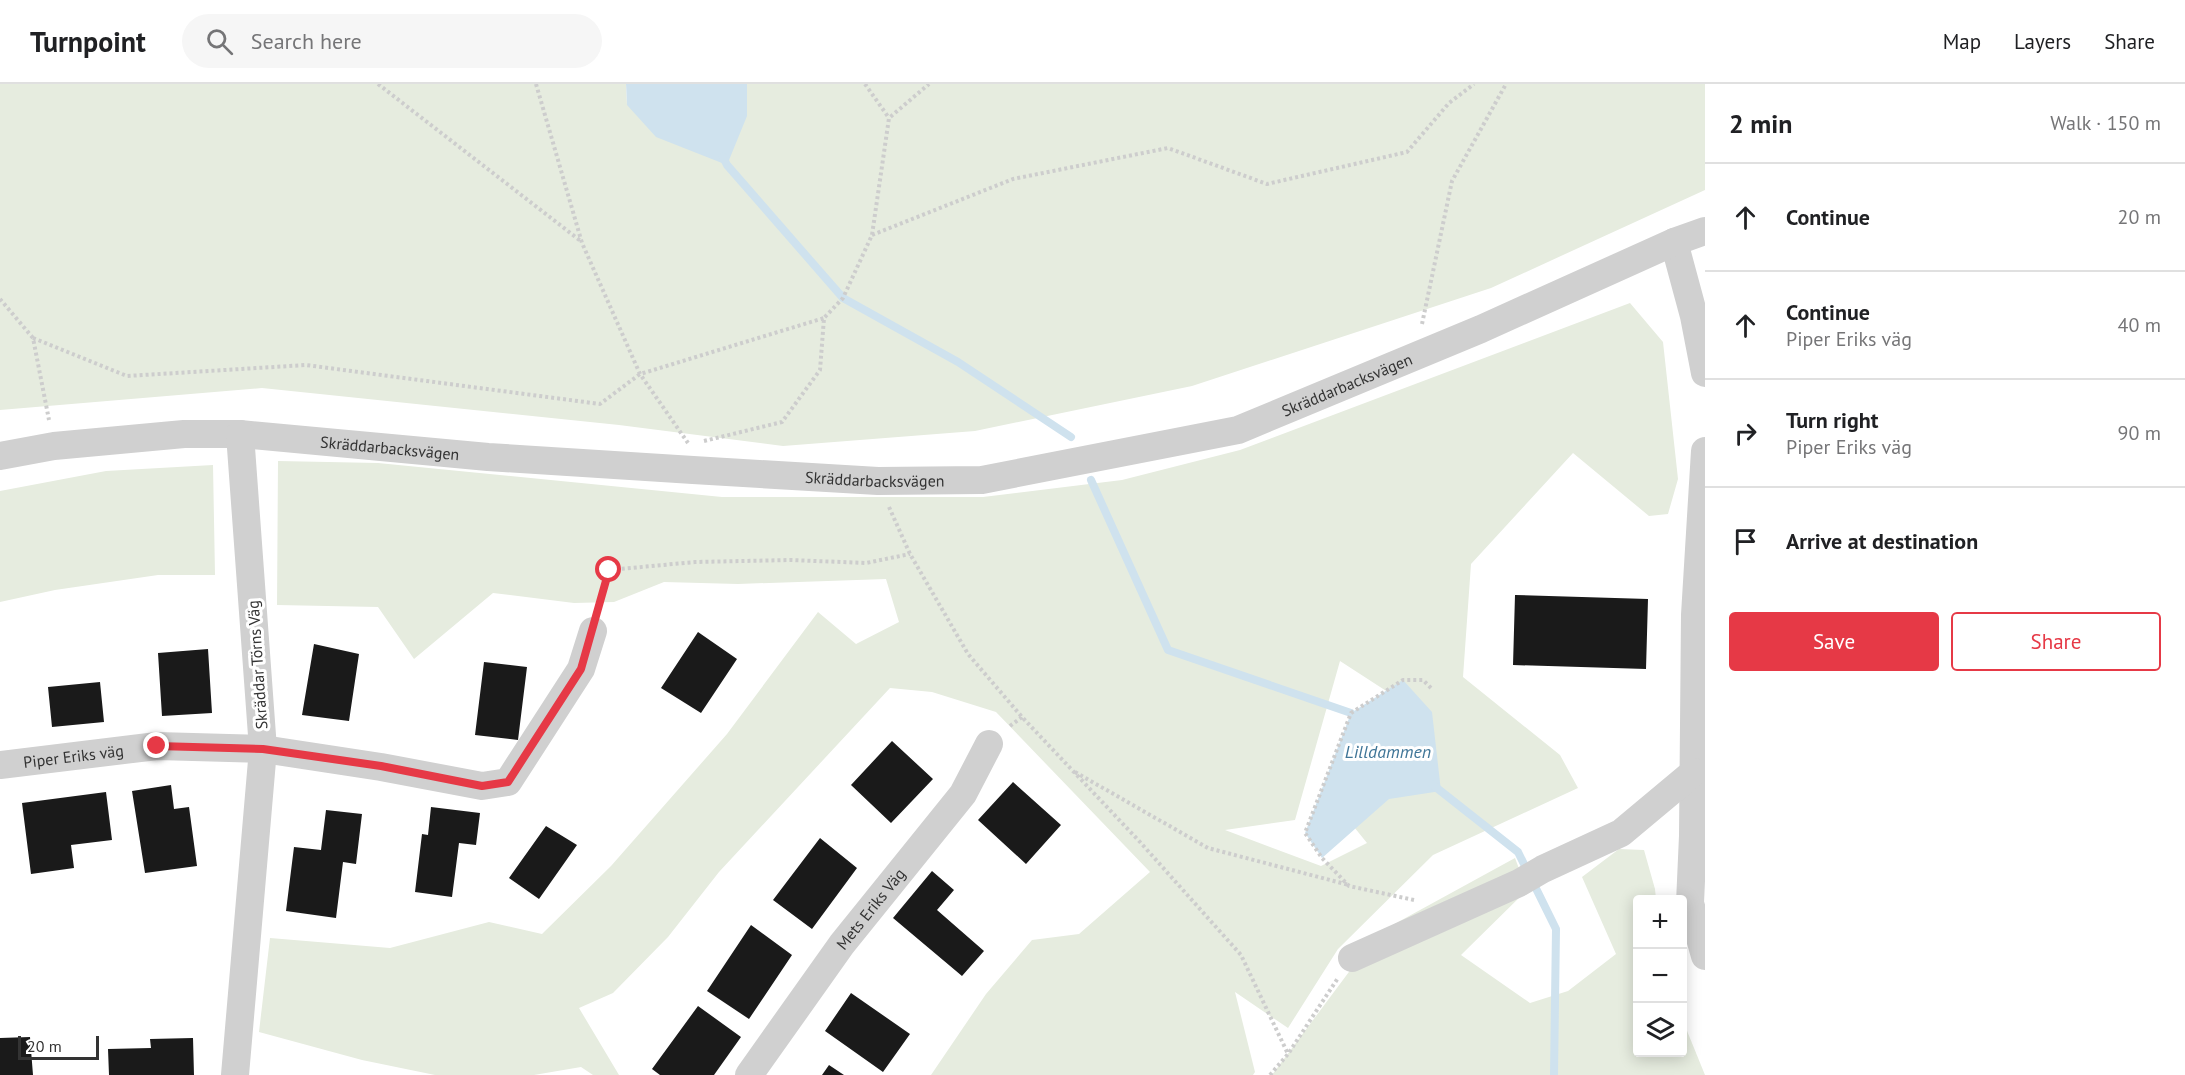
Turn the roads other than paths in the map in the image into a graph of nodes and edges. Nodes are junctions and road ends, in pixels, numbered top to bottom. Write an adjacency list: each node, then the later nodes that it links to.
1 (1705, 231): 2 (street, Skräddarbacksvägen)
2 (1674, 242): 3 (street); 4 (street, Skräddarbacksvägen)
3 (1705, 373)
4 (240, 435): 6 (street, Skräddarbacksvägen); 9 (street, Skräddar Törns Väg)
5 (1705, 451): 11 (street)
6 (0, 456)
7 (594, 631): 9 (street, Piper Eriks väg)
8 (988, 744): 16 (street, Mets Eriks Väg)
9 (263, 749): 10 (street, Piper Eriks väg); 15 (street, Skräddar Törns Väg)
10 (0, 765)
11 (1694, 772): 12 (street); 14 (street)
12 (1699, 836): 13 (street)
13 (1705, 956)
14 (1352, 958)
15 (235, 1075)
16 (749, 1075)

